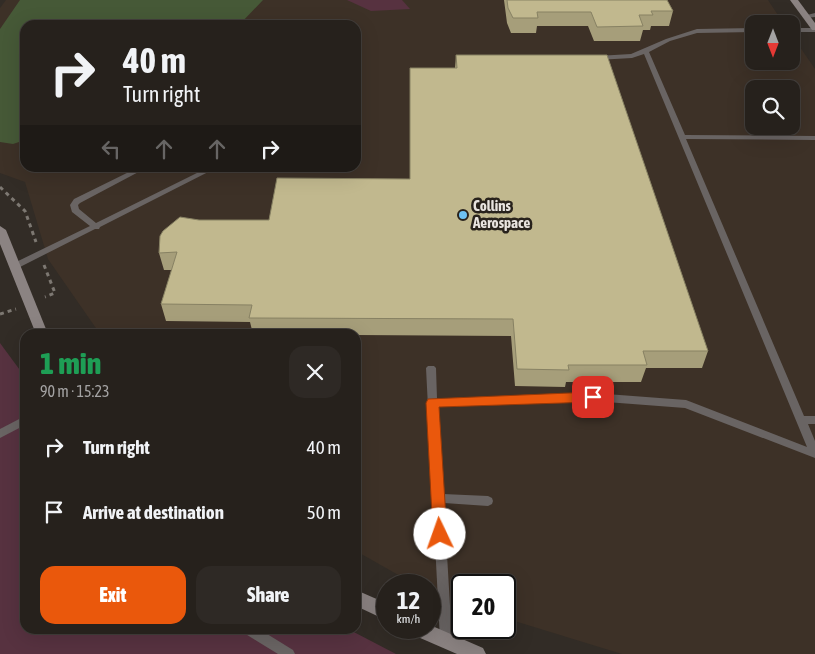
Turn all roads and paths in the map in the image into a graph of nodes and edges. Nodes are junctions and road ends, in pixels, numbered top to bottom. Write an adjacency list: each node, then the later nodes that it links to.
1 (794, 0): 2 (street)
2 (806, 16): 3 (lane); 4 (street)
3 (815, 16)
4 (815, 29): 6 (lane)
5 (745, 30): 7 (lane)
6 (800, 30)
7 (646, 51): 8 (lane); 9 (lane)
8 (591, 58)
9 (682, 137): 10 (lane); 19 (lane)
10 (815, 138)
11 (134, 172): 13 (lane)
12 (204, 172): 13 (lane)
13 (96, 227): 15 (lane)
14 (0, 230): 15 (street)
15 (14, 266): 16 (street)
16 (40, 329)
17 (430, 368): 18 (lane)
18 (432, 403): 23 (lane); 24 (lane)
19 (801, 420): 20 (lane); 23 (lane)
20 (815, 420)
21 (20, 423): 22 (lane)
22 (0, 434)
23 (815, 453)
24 (438, 498): 25 (lane); 30 (lane)
25 (488, 502)
26 (361, 600): 27 (street)
27 (376, 607)
28 (256, 634): 31 (lane)
29 (441, 638): 30 (street)
30 (446, 640): 32 (street)
31 (289, 654)
32 (477, 654)

